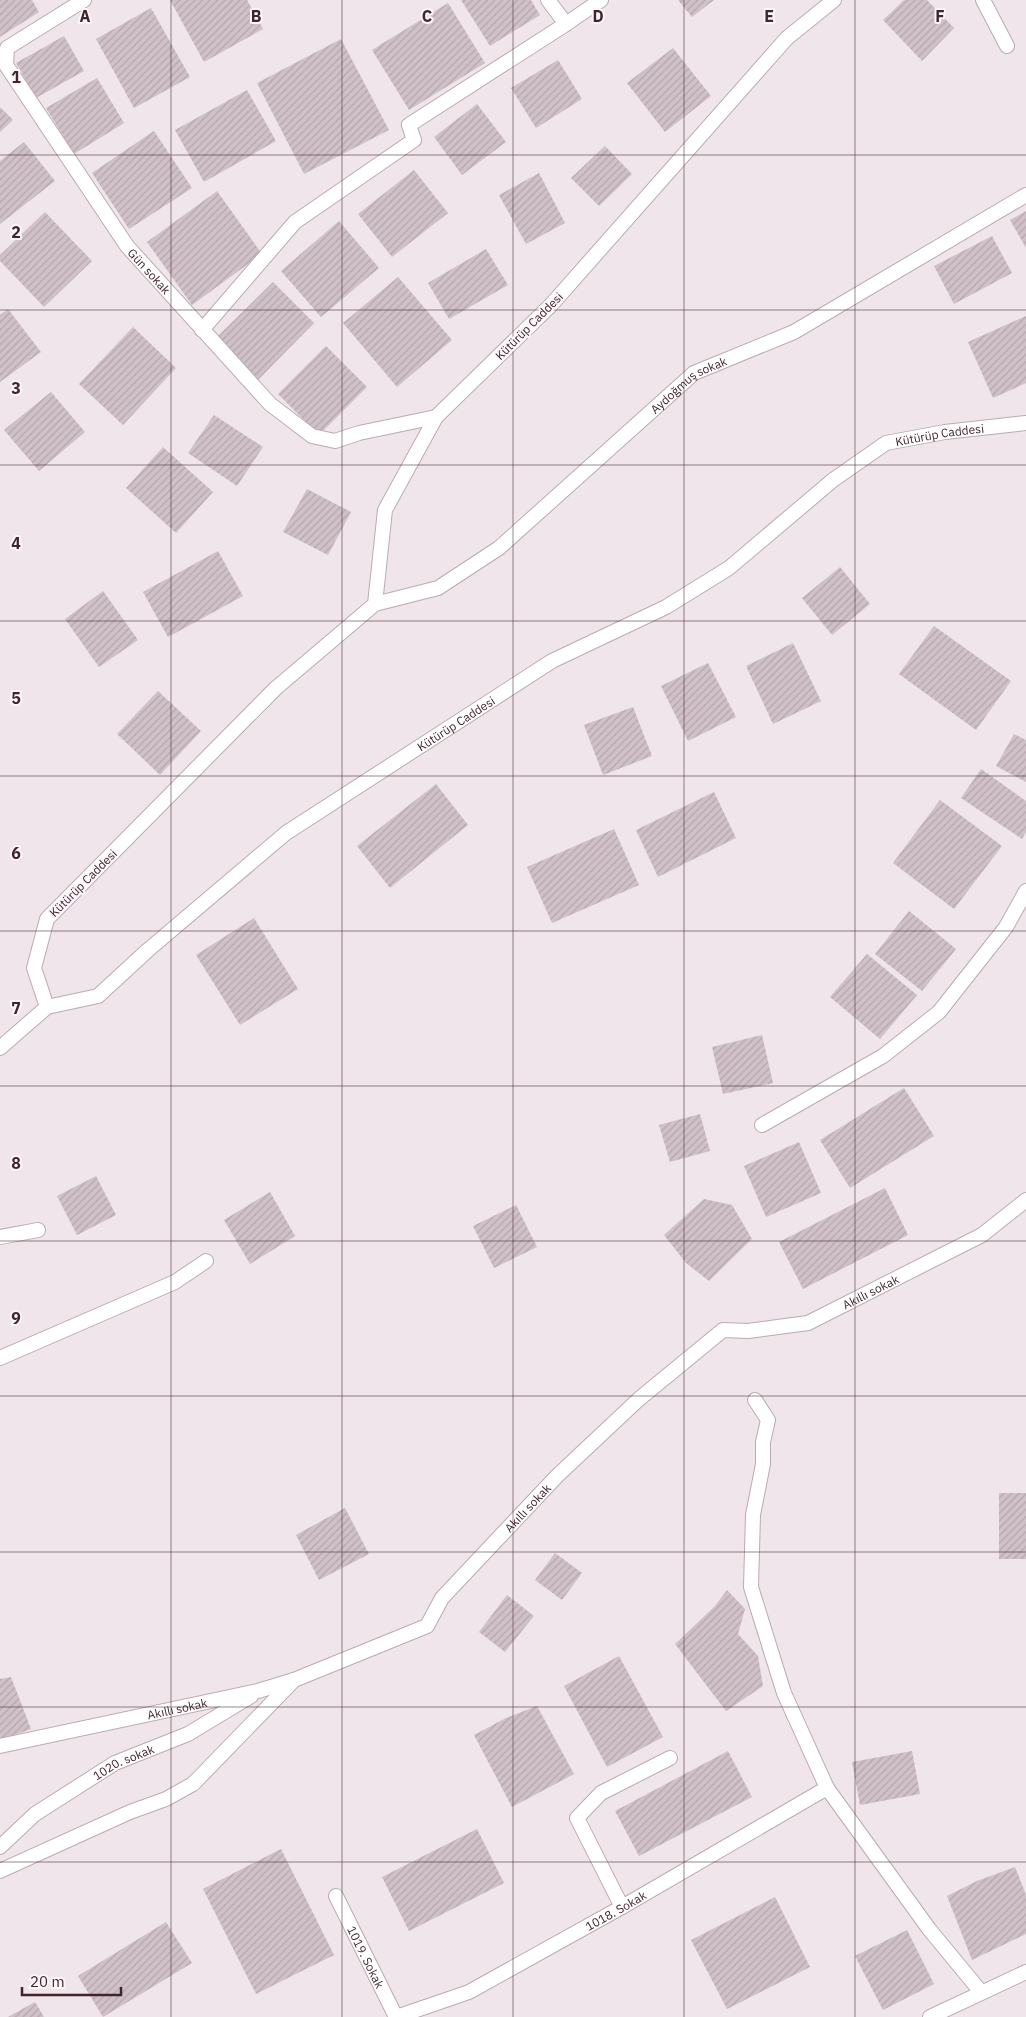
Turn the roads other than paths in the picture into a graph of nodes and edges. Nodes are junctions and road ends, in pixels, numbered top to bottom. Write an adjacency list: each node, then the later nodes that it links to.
1 (84, 0): 9 (street, Gün sokak)
2 (548, 0): 6 (street)
3 (601, 0): 6 (street)
4 (834, 0): 10 (street, Kütürüp Caddesi)
5 (983, 0): 7 (street)
6 (566, 24): 9 (street)
7 (1008, 46)
8 (1026, 195): 12 (street, Aydoğmuş sokak)
9 (202, 330): 10 (street, Gün sokak)
10 (436, 417): 12 (street, Kütürüp Caddesi)
11 (1026, 423): 14 (street, Kütürüp Caddesi)
12 (375, 604): 14 (street, Kütürüp Caddesi)
13 (1026, 890): 16 (street)
14 (47, 1007): 15 (street)
15 (0, 1048)
16 (762, 1125)
17 (1026, 1200): 23 (street, Akıllı sokak)
18 (38, 1230): 19 (street)
19 (0, 1237)
20 (206, 1261): 21 (street)
21 (0, 1358)
22 (755, 1400): 27 (street)
23 (294, 1680): 24 (street, Akıllı sokak); 29 (street)
24 (258, 1692): 25 (street, Akıllı sokak); 28 (street, 1020. sokak)
25 (0, 1746)
26 (670, 1758): 31 (street)
27 (827, 1788): 31 (street, 1018. Sokak); 33 (street)
28 (0, 1847)
29 (0, 1871)
30 (336, 1896): 34 (street, 1019. Sokak)
31 (622, 1907): 34 (street, 1018. Sokak)
32 (1026, 1972): 33 (street)
33 (982, 1992): 35 (street)
34 (396, 2017)
35 (930, 2017)

